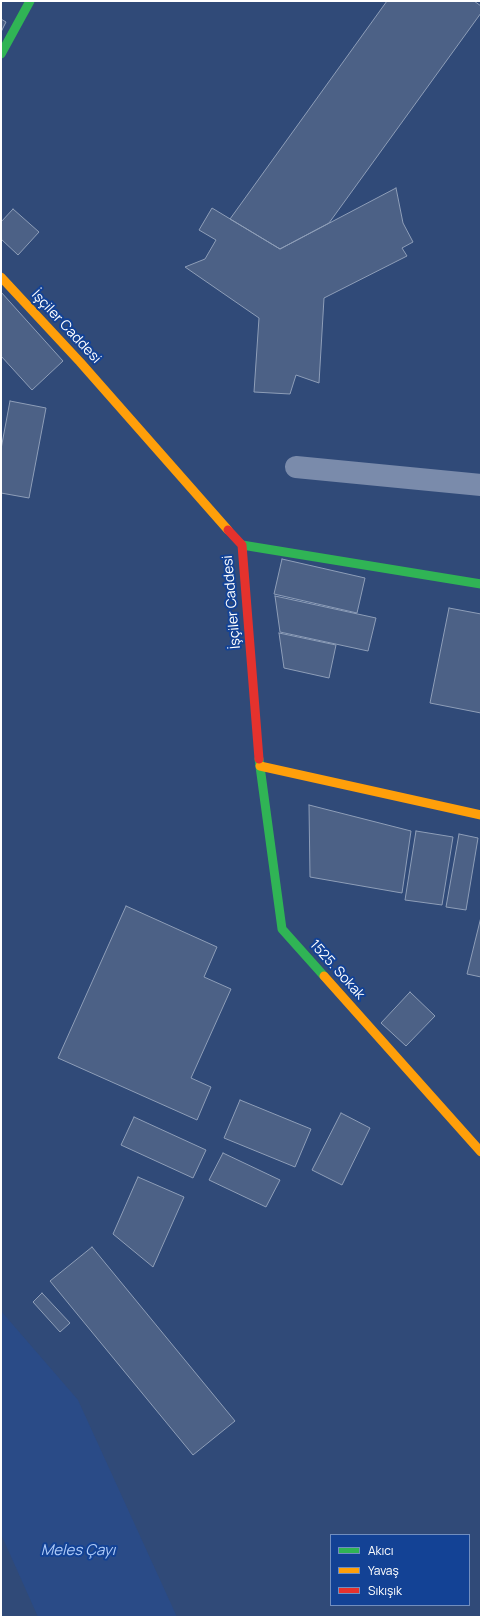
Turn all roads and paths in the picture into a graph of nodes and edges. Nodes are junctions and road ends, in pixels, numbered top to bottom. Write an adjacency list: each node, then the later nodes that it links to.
1 (30, 1): 2 (street)
2 (1, 54)
3 (1, 277): 6 (street, İşçiler Caddesi)
4 (296, 467): 5 (street)
5 (481, 485)
6 (242, 545): 7 (street); 8 (street, İşçiler Caddesi)
7 (481, 584)
8 (260, 766): 9 (street); 10 (street, 1525. Sokak)
9 (481, 815)
10 (481, 1152)

